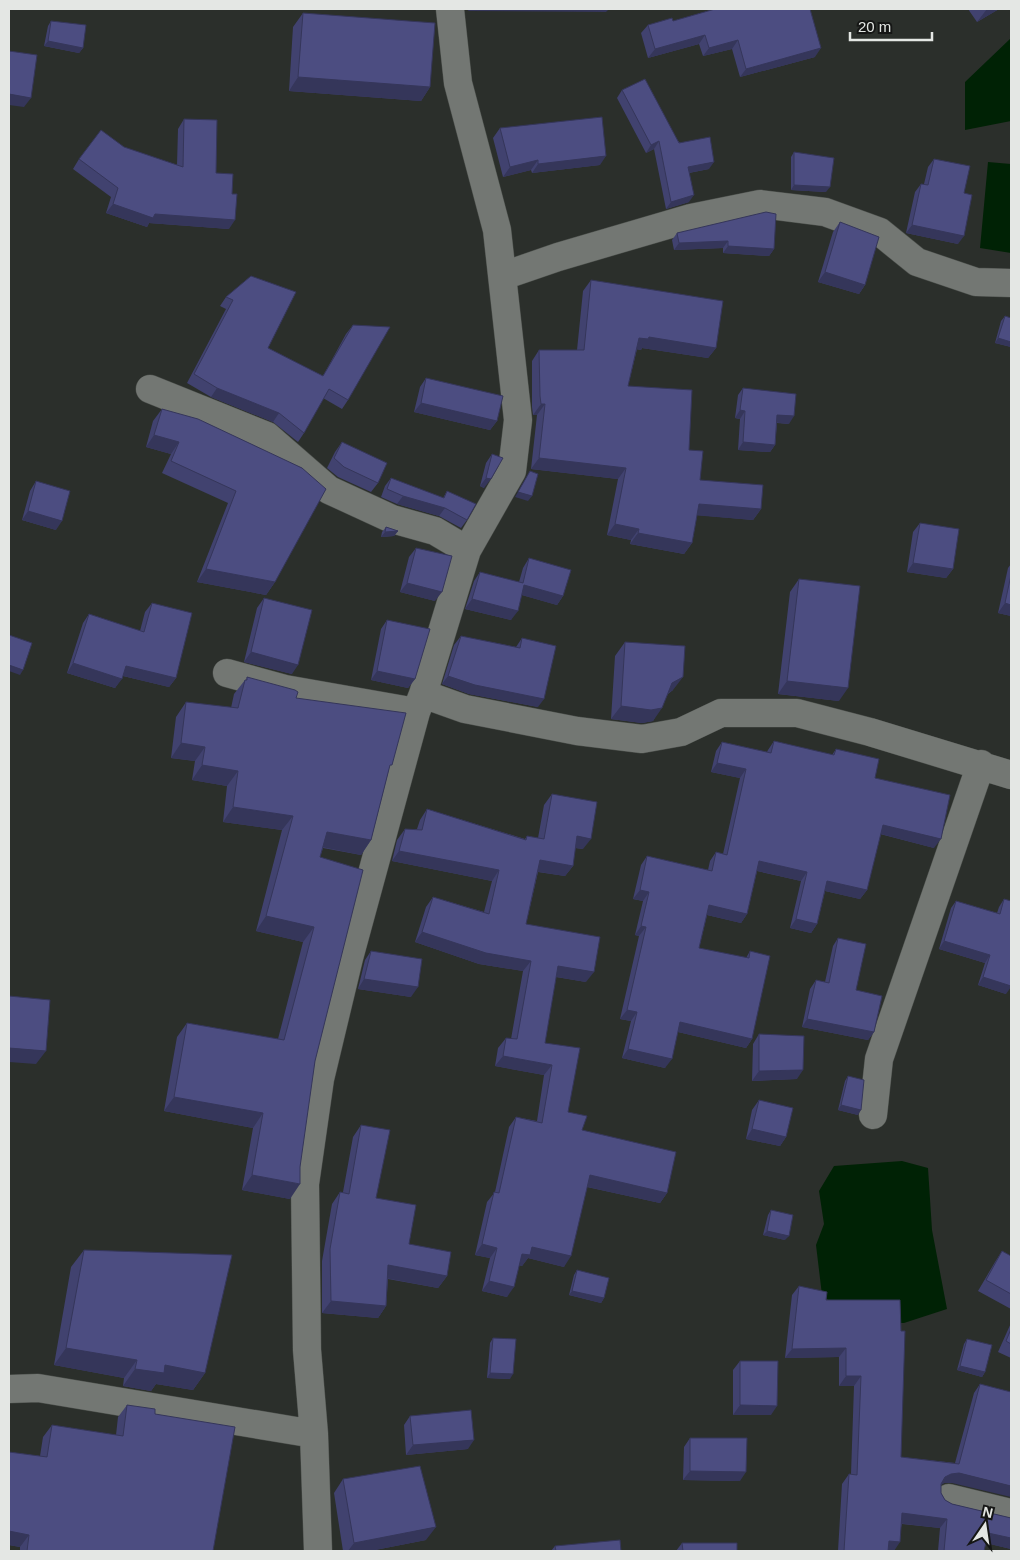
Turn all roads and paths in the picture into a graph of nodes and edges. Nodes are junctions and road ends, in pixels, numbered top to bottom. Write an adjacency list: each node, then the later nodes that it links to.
1 (450, 9): 2 (street)
2 (503, 276): 3 (street); 5 (street)
3 (1011, 283)
4 (150, 389): 5 (street)
5 (467, 550): 7 (street)
6 (227, 674): 7 (street)
7 (420, 703): 8 (street); 12 (street)
8 (981, 764): 9 (street); 10 (street)
9 (1011, 775)
10 (873, 1114)
11 (9, 1390): 12 (street)
12 (314, 1434): 15 (street)
13 (950, 1498): 14 (street)
14 (1011, 1513)
15 (318, 1551)

